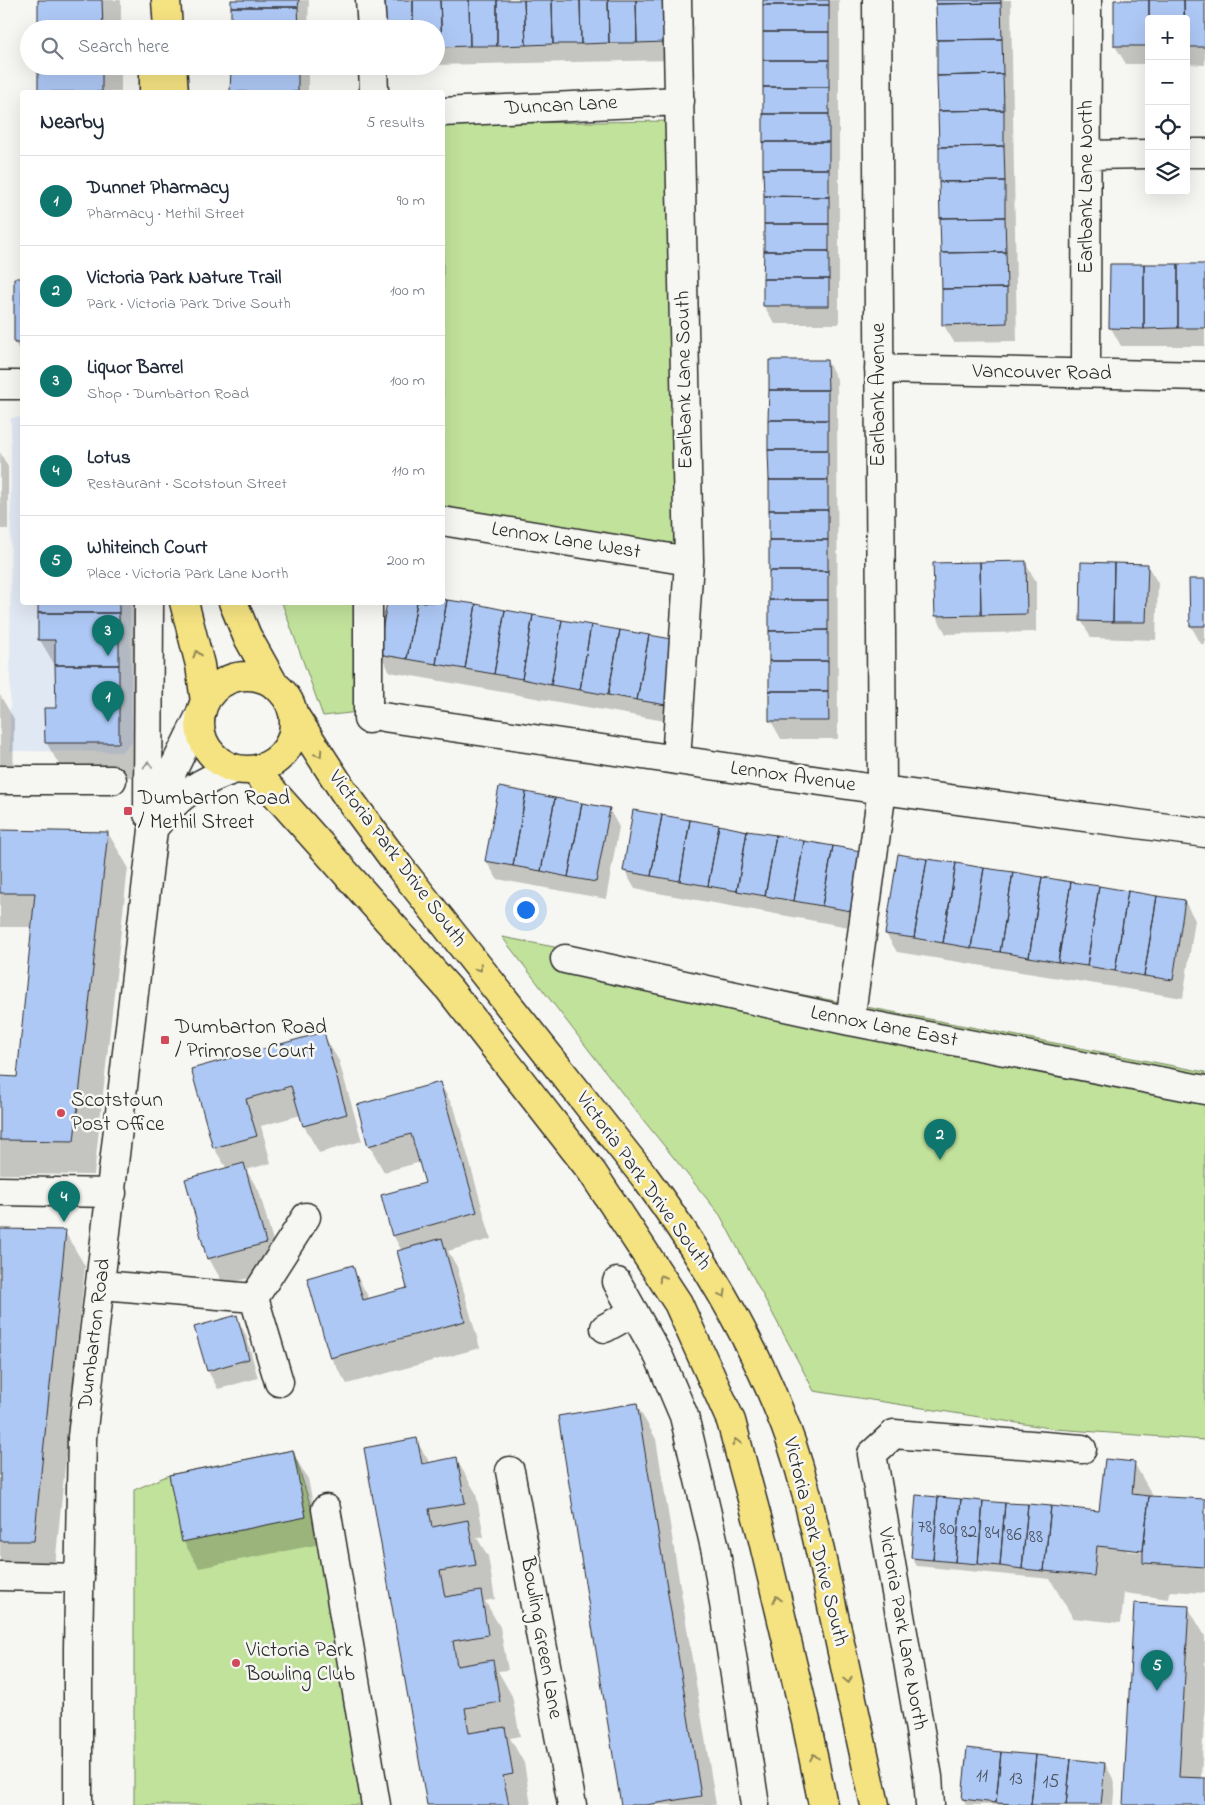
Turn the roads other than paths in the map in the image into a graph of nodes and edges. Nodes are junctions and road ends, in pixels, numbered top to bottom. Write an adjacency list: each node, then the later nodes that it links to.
1 (156, 0): 7 (main road)
2 (166, 0): 8 (main road)
3 (370, 0): 9 (street)
4 (677, 0): 16 (street, Earlbank Lane South)
5 (877, 0): 22 (street, Earlbank Avenue)
6 (1087, 0): 21 (street, Earlbank Lane North)
7 (155, 20)
8 (167, 20)
9 (371, 20)
10 (154, 75): 13 (main road)
11 (173, 75): 14 (main road)
12 (373, 75): 15 (street)
13 (154, 90)
14 (174, 90)
15 (374, 90)
16 (680, 101): 17 (street, Duncan Lane); 28 (street, Earlbank Lane South)
17 (445, 112)
18 (1190, 153): 19 (street)
19 (1205, 153)
20 (1145, 154): 21 (street)
21 (1087, 155): 23 (street, Earlbank Lane North)
22 (879, 369): 23 (street, Vancouver Road); 40 (street, Earlbank Avenue)
23 (1086, 373): 24 (street, Vancouver Road)
24 (1205, 376)
25 (0, 385): 26 (street)
26 (20, 385)
27 (445, 521): 28 (street, Lennox Lane West)
28 (689, 561): 36 (street, Earlbank Lane South)
29 (149, 605): 43 (street, Dumbarton Road, one-way to 29)
30 (185, 605): 34 (main road, one-way to 30)
31 (234, 605): 33 (main road)
32 (368, 605): 36 (street, Lennox Avenue)
33 (275, 686): 34 (main road); 35 (main road)
34 (203, 708): 37 (main road); 41 (street, Dumbarton Road)
35 (293, 713): 37 (main road); 66 (main road, Victoria Park Drive South, one-way to 66)
36 (676, 760): 40 (street, Lennox Avenue)
37 (245, 769): 41 (street); 65 (main road, Victoria Park Drive South, one-way to 37)
38 (0, 780): 39 (street)
39 (112, 780)
40 (882, 790): 42 (street, Lennox Avenue); 45 (street, Earlbank Avenue)
41 (153, 830): 43 (street, Dumbarton Road)
42 (1205, 833)
43 (149, 866): 48 (street, Dumbarton Road)
44 (565, 959): 45 (street, Lennox Lane East)
45 (850, 1021): 46 (street, Lennox Lane East)
46 (1205, 1090)
47 (0, 1192): 48 (street)
48 (112, 1193): 51 (street, Dumbarton Road)
49 (306, 1217): 52 (street)
50 (617, 1282): 53 (street)
51 (102, 1285): 52 (street); 60 (street, Dumbarton Road)
52 (254, 1298): 55 (street)
53 (634, 1312): 54 (street); 64 (street)
54 (605, 1328)
55 (279, 1382)
56 (1082, 1449): 67 (street, Victoria Park Lane North)
57 (510, 1471): 63 (street, Bowling Green Lane)
58 (326, 1509): 62 (street)
59 (0, 1576): 60 (street)
60 (80, 1578): 61 (street, Dumbarton Road)
61 (78, 1805)
62 (376, 1805)
63 (572, 1805)
64 (755, 1805)
65 (823, 1805)
66 (875, 1805)
67 (930, 1805)

